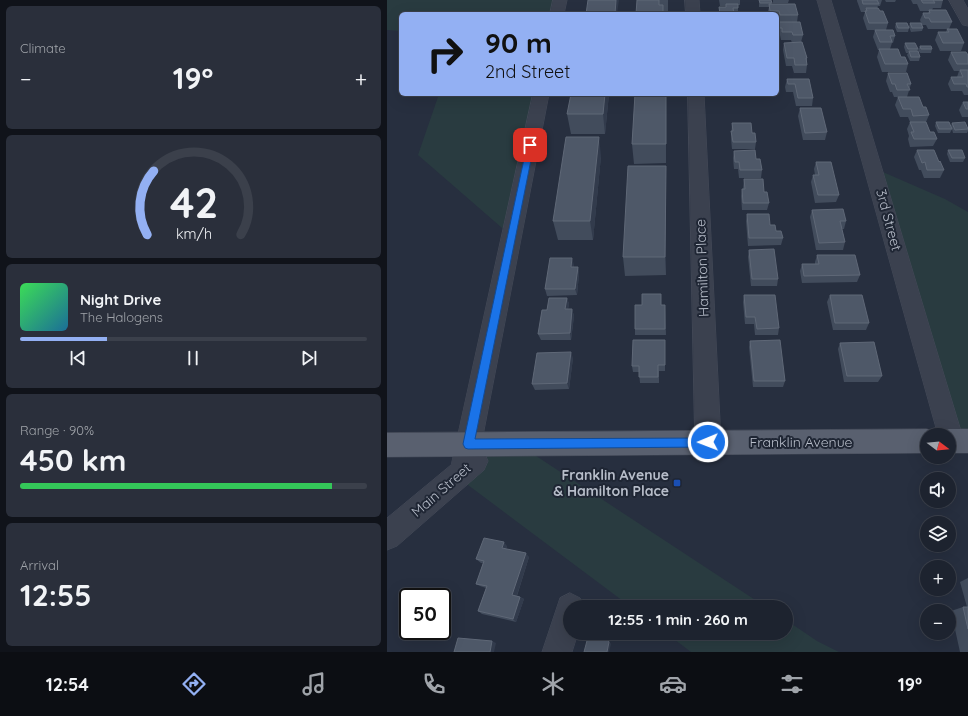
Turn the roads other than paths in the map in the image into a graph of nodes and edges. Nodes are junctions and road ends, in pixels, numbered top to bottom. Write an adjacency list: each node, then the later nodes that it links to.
1 (560, 0): 5 (street)
2 (692, 0): 6 (street)
3 (824, 0): 10 (street, 3rd Street)
4 (956, 0): 7 (street)
5 (557, 12)
6 (693, 12)
7 (968, 22)
8 (541, 96): 13 (street)
9 (696, 96): 12 (street, Hamilton Place)
10 (952, 428)
11 (920, 441): 12 (main road, Franklin Avenue)
12 (708, 442): 14 (main road, Franklin Avenue)
13 (468, 444): 14 (main road, Franklin Avenue); 15 (main road, Franklin Avenue); 16 (street)
14 (494, 444): 16 (street, Main Street)
15 (387, 445)
16 (463, 470): 17 (street, Main Street)
17 (387, 536)
18 (563, 631): 19 (street)
19 (557, 652)

